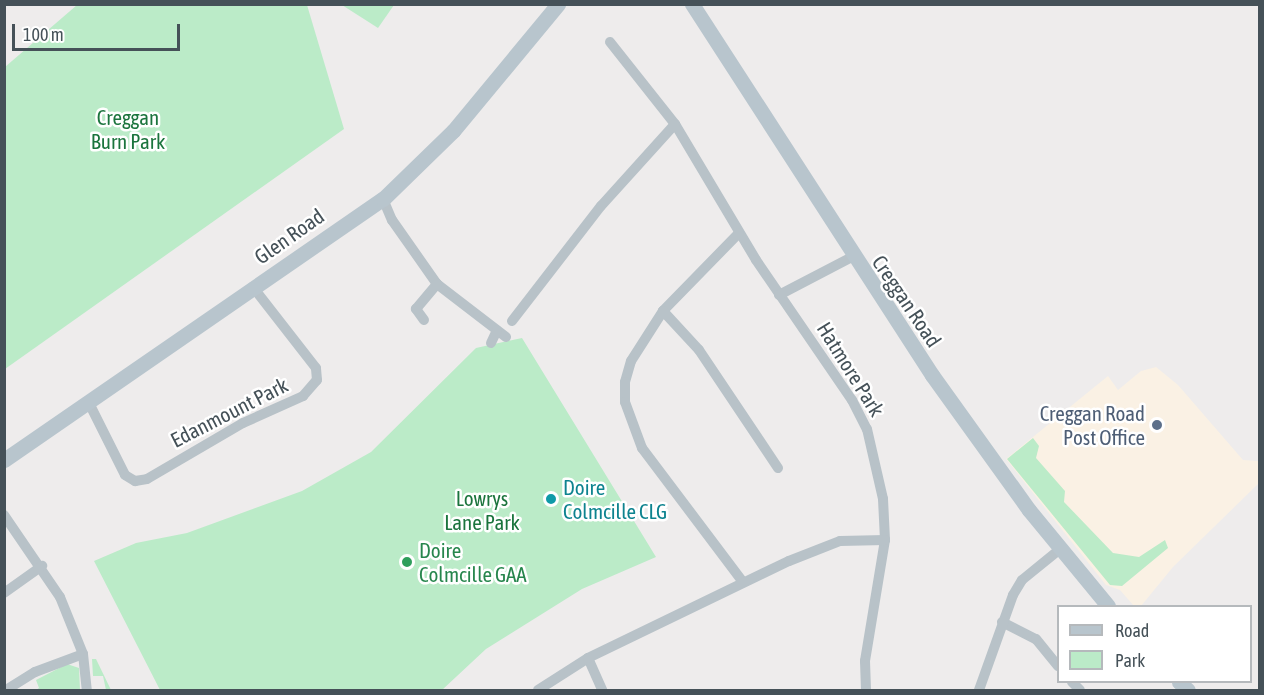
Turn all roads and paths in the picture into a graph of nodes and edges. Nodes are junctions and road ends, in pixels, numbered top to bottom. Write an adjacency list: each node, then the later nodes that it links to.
1 (558, 4): 5 (main road, Glen Road)
2 (692, 4): 7 (main road, Creggan Road)
3 (610, 42): 4 (street, Hatmore Park)
4 (675, 124): 6 (street, Hatmore Park); 13 (street)
5 (383, 199): 8 (street); 9 (main road, Glen Road)
6 (739, 233): 10 (street, Hatmore Park); 11 (street)
7 (852, 257): 10 (street); 20 (main road, Creggan Road)
8 (437, 284): 12 (street); 14 (street)
9 (253, 287): 15 (main road, Glen Road); 15 (street, Edanmount Park)
10 (779, 295): 19 (street, Hatmore Park)
11 (663, 311): 17 (street); 22 (street)
12 (424, 320)
13 (512, 321)
14 (491, 343)
15 (89, 403): 16 (main road, Glen Road)
16 (4, 460)
17 (778, 468)
18 (4, 515): 21 (street)
19 (885, 540): 22 (street); 33 (street, Hatmore Park)
20 (1060, 549): 24 (main road, Creggan Road); 25 (street)
21 (42, 566): 23 (street); 26 (street)
22 (743, 582): 27 (street)
23 (4, 592)
24 (1107, 605)
25 (1002, 622): 28 (street); 34 (street)
26 (83, 654): 29 (street); 30 (street)
27 (588, 658): 31 (street); 32 (street)
28 (1057, 664)
29 (6, 690)
30 (87, 690)
31 (538, 690)
32 (602, 690)
33 (866, 690)
34 (979, 690)

